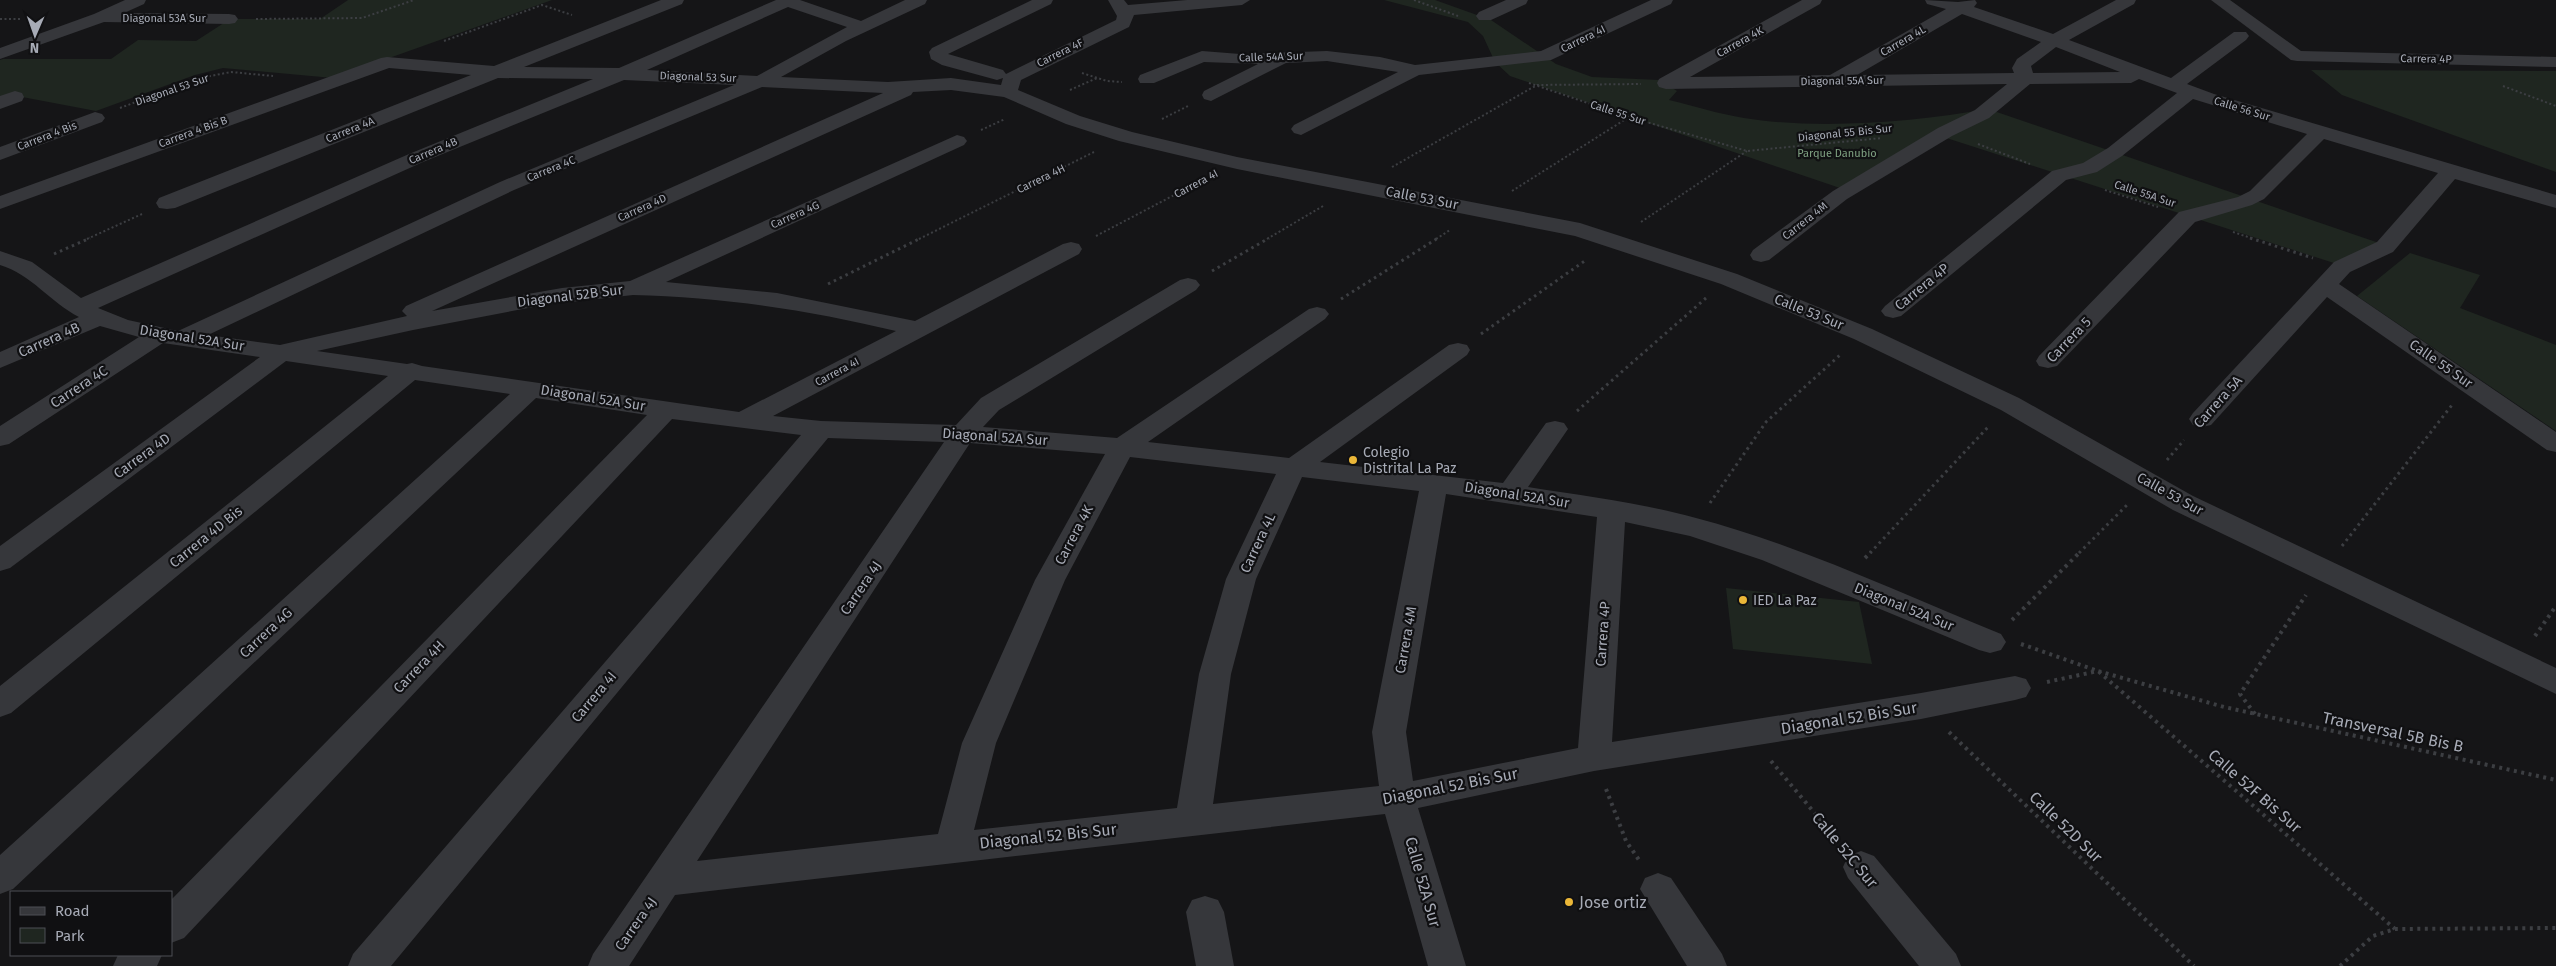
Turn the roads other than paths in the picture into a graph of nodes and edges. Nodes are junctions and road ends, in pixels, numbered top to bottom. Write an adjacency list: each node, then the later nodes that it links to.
1 (138, 0): 16 (street)
2 (676, 0): 26 (street, Carrera 4A)
3 (919, 0): 18 (street, Carrera 4C)
4 (1045, 0): 34 (street)
5 (1232, 0): 14 (street, Carrera 4F)
6 (1520, 0): 15 (street)
7 (1665, 0): 25 (street, Carrera 4I)
8 (1814, 0): 33 (street, Carrera 4K)
9 (1933, 0): 13 (street, Calle 56 Sur)
10 (2128, 0): 20 (street)
11 (2219, 0): 24 (street, Carrera 4P)
12 (788, 1): 18 (street); 27 (street, Carrera 4B)
13 (1967, 4): 20 (street, Calle 56 Sur); 32 (street, Carrera 4L)
14 (1121, 11): 34 (street, Carrera 4F)
15 (1485, 16)
16 (100, 18): 17 (street, Diagonal 53A Sur); 21 (street)
17 (229, 18)
18 (860, 26): 31 (street, Carrera 4C)
19 (2240, 36): 36 (street, Carrera 4P)
20 (2055, 40): 28 (street, Calle 56 Sur); 29 (street)
21 (0, 54)
22 (1289, 56): 25 (street, Calle 54A Sur); 30 (street, Calle 54A Sur); 37 (street)
23 (387, 62): 26 (street, Diagonal 53 Sur); 45 (street, Carrera 4 Bis B)
24 (2556, 62)
25 (1415, 70): 39 (street, Carrera 4I)
26 (496, 72): 27 (street, Diagonal 53 Sur); 46 (street, Carrera 4A)
27 (622, 74): 31 (street, Diagonal 53 Sur); 54 (street, Carrera 4B)
28 (2147, 77): 29 (street, Diagonal 55A Sur); 36 (street, Calle 56 Sur)
29 (2026, 78): 32 (street, Diagonal 55A Sur); 48 (street, Carrera 4M)
30 (1147, 79)
31 (763, 80): 35 (street, Diagonal 53 Sur); 58 (street, Carrera 4C)
32 (1832, 81): 33 (street, Diagonal 55A Sur)
33 (1666, 83)
34 (1010, 84): 35 (street, Diagonal 53 Sur); 80 (street, Calle 53 Sur)
35 (910, 88): 56 (street, Carrera 4D)
36 (2181, 89): 40 (street, Calle 56 Sur); 53 (street, Carrera 4P)
37 (1211, 94)
38 (95, 118): 42 (street, Carrera 4 Bis)
39 (1301, 129)
40 (2319, 133): 43 (street, Calle 56 Sur); 61 (street, Carrera 5)
41 (957, 141): 52 (street, Carrera 4G)
42 (0, 154)
43 (2450, 172): 44 (street, Calle 56 Sur); 50 (street, Carrera 5A)
44 (2556, 202)
45 (0, 203)
46 (168, 203)
47 (1071, 249): 57 (street, Carrera 4I)
48 (1761, 255)
49 (0, 258): 54 (street, Diagonal 52A Sur)
50 (2334, 276): 66 (street, Carrera 5A); 72 (street, Calle 55 Sur)
51 (1188, 285): 70 (street, Carrera 4J)
52 (633, 288): 56 (street, Diagonal 52B Sur); 57 (street, Diagonal 52B Sur)
53 (1893, 311)
54 (88, 313): 58 (street, Diagonal 52A Sur); 62 (street, Carrera 4B)
55 (1317, 314): 73 (street, Carrera 4K)
56 (374, 329): 60 (street, Diagonal 52B Sur)
57 (918, 329): 67 (street, Carrera 4I)
58 (171, 336): 60 (street, Diagonal 52A Sur); 71 (street, Carrera 4C)
59 (1458, 350): 74 (street, Carrera 4L)
60 (283, 352): 63 (street, Diagonal 52A Sur); 78 (street, Carrera 4D)
61 (2048, 361)
62 (0, 362)
63 (412, 370): 64 (street, Diagonal 52A Sur); 82 (street, Carrera 4D Bis)
64 (532, 388): 65 (street, Diagonal 52A Sur); 88 (street, Carrera 4G)
65 (667, 409): 67 (street, Diagonal 52A Sur); 92 (street, Carrera 4H)
66 (2202, 419)
67 (743, 421): 68 (street, Diagonal 52A Sur)
68 (821, 429): 70 (street, Diagonal 52A Sur); 95 (street, Carrera 4I)
69 (1555, 429): 76 (street)
70 (963, 434): 73 (street, Diagonal 52A Sur); 89 (street, Carrera 4J)
71 (0, 438)
72 (2556, 444)
73 (1122, 447): 74 (street, Diagonal 52A Sur); 86 (street, Carrera 4K)
74 (1293, 468): 75 (street, Diagonal 52A Sur); 85 (street, Carrera 4L)
75 (1434, 483): 76 (street, Diagonal 52A Sur); 84 (street, Carrera 4M)
76 (1510, 493): 77 (street, Diagonal 52A Sur)
77 (1612, 510): 79 (street, Diagonal 52A Sur); 83 (street, Carrera 4P)
78 (0, 560)
79 (1990, 642)
80 (2556, 682)
81 (2015, 688): 83 (street, Diagonal 52 Bis Sur)
82 (0, 704)
83 (1594, 758): 84 (street, Diagonal 52 Bis Sur)
84 (1398, 798): 85 (street, Diagonal 52 Bis Sur); 98 (street, Calle 52A Sur)
85 (1193, 820): 86 (street, Diagonal 52 Bis Sur)
86 (952, 847): 89 (street, Diagonal 52 Bis Sur)
87 (1861, 867): 100 (street, Calle 52C Sur)
88 (0, 878)
89 (666, 880): 96 (street, Carrera 4J)
90 (1658, 889): 99 (street)
91 (1205, 912): 97 (street)
92 (172, 925)
93 (142, 956): 94 (street)
94 (132, 966)
95 (367, 966)
96 (607, 966)
97 (1215, 966)
98 (1447, 966)
99 (1708, 966)
100 (1942, 966)

